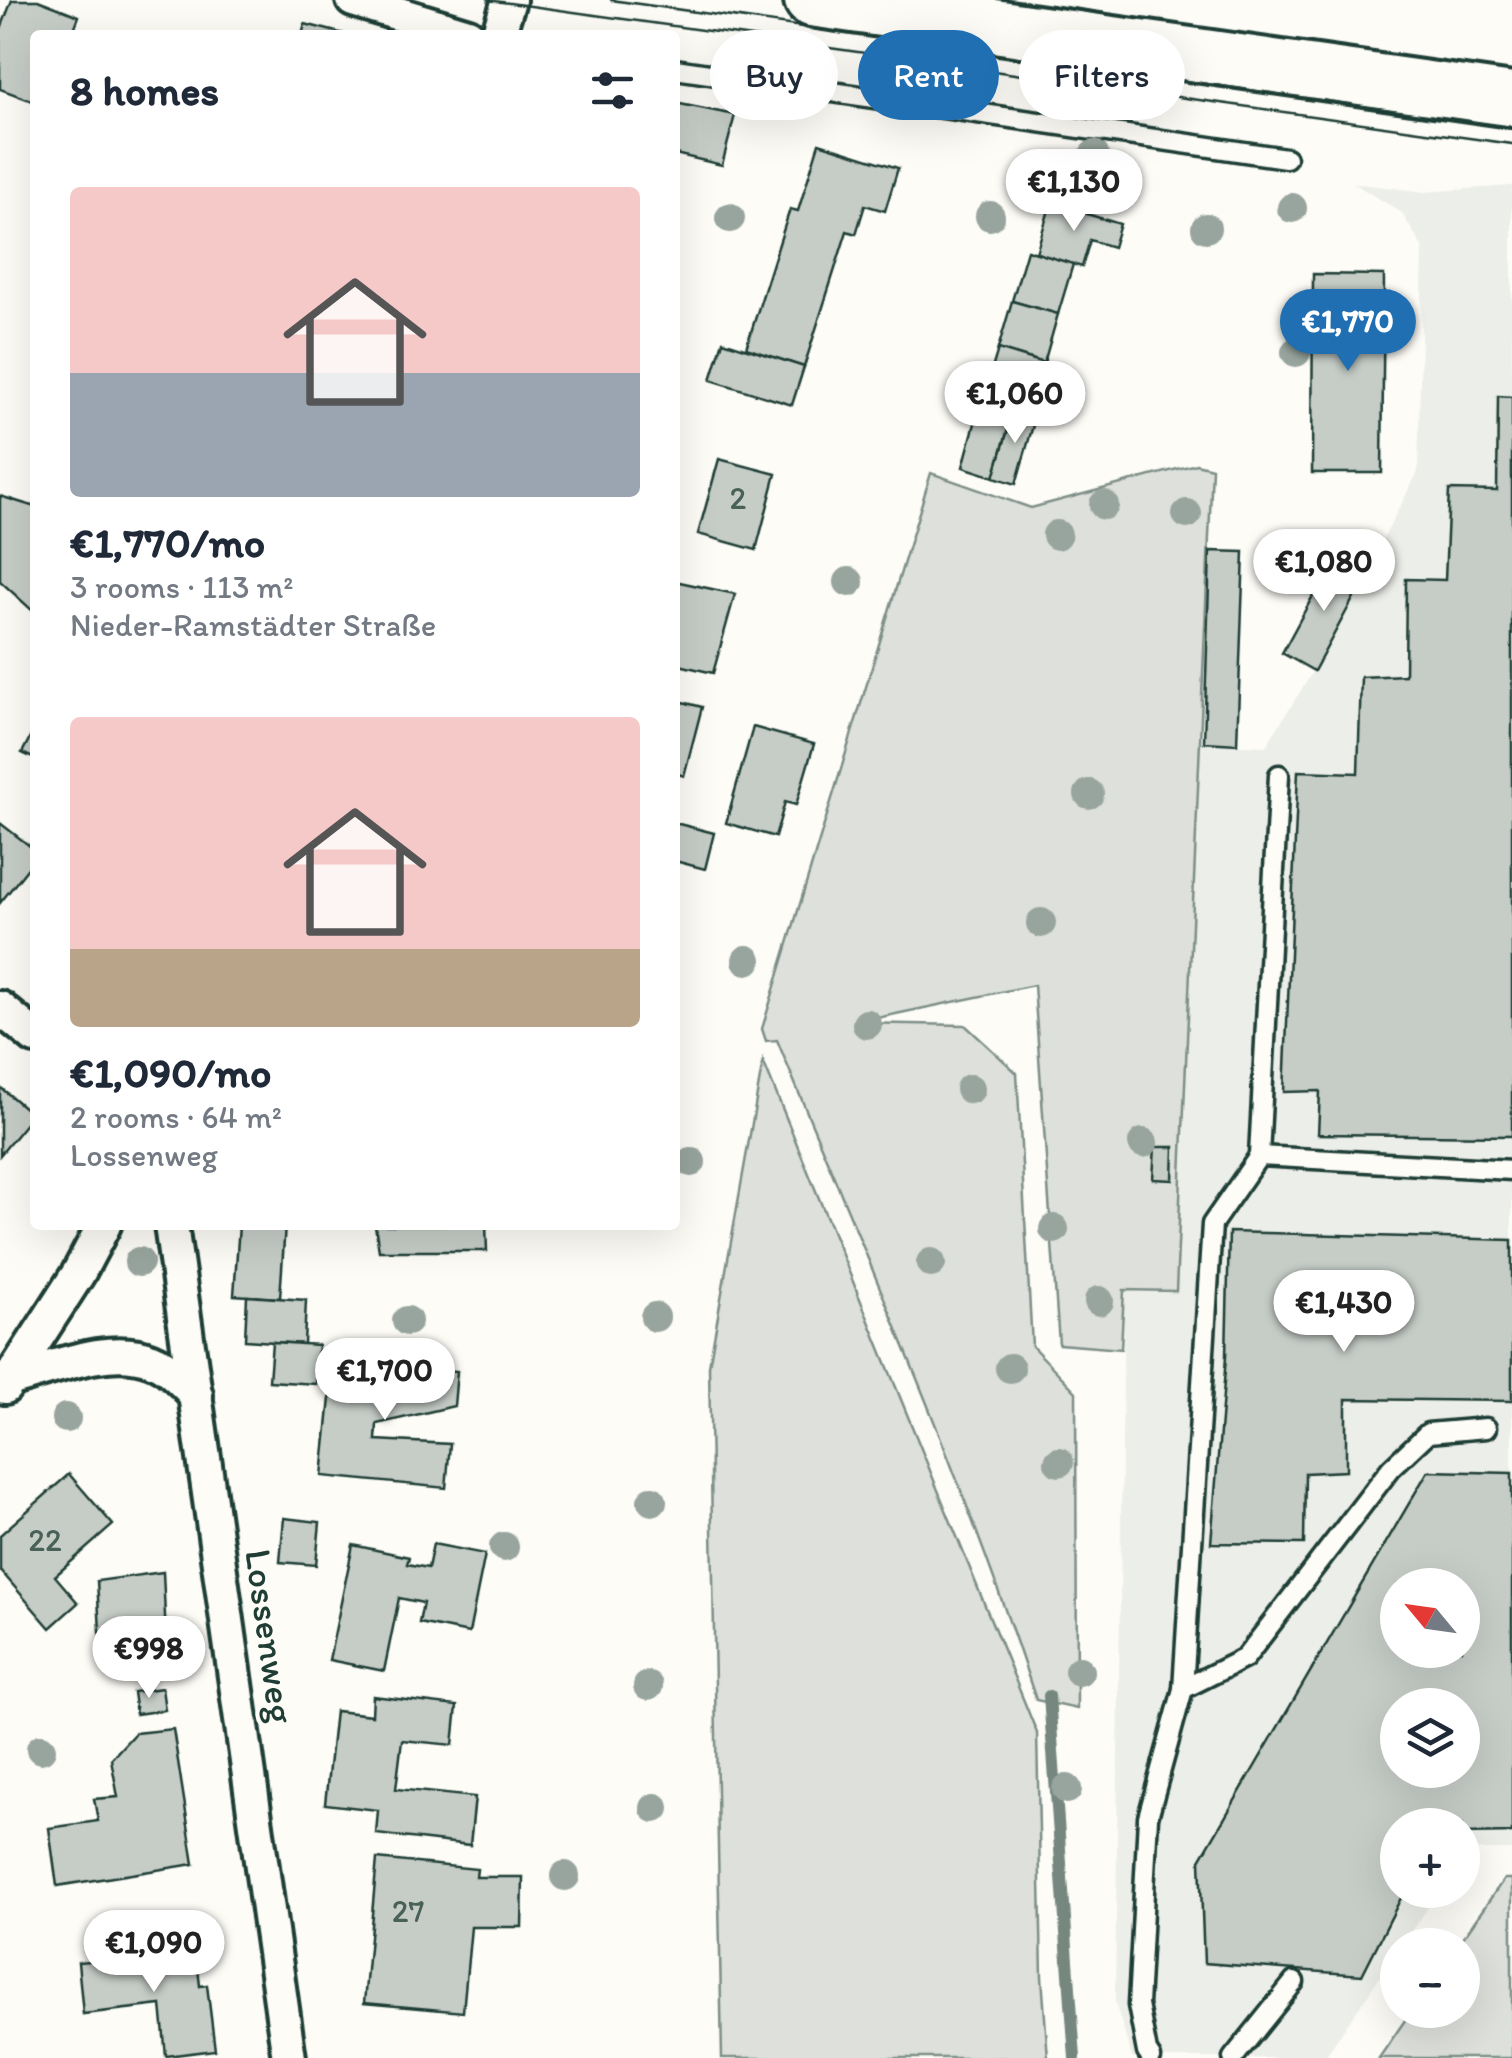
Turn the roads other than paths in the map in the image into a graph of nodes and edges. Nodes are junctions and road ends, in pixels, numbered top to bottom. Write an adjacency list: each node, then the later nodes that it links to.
1 (353, 0): 4 (street)
2 (509, 0): 5 (street)
3 (811, 0): 7 (main road)
4 (452, 30)
5 (500, 30)
6 (680, 70): 8 (lane)
7 (1512, 100)
8 (1286, 158)
9 (1279, 775): 12 (lane)
10 (0, 1008): 11 (street)
11 (30, 1033)
12 (1260, 1156): 13 (lane); 19 (lane)
13 (1512, 1170)
14 (101, 1230): 16 (street)
15 (172, 1230): 17 (street, Lossenweg)
16 (6, 1386): 17 (street)
17 (196, 1395): 21 (street, Lossenweg)
18 (1486, 1428): 19 (lane)
19 (1183, 1689): 22 (lane)
20 (1294, 1982): 23 (lane)
21 (289, 2058)
22 (1151, 2058)
23 (1233, 2058)

